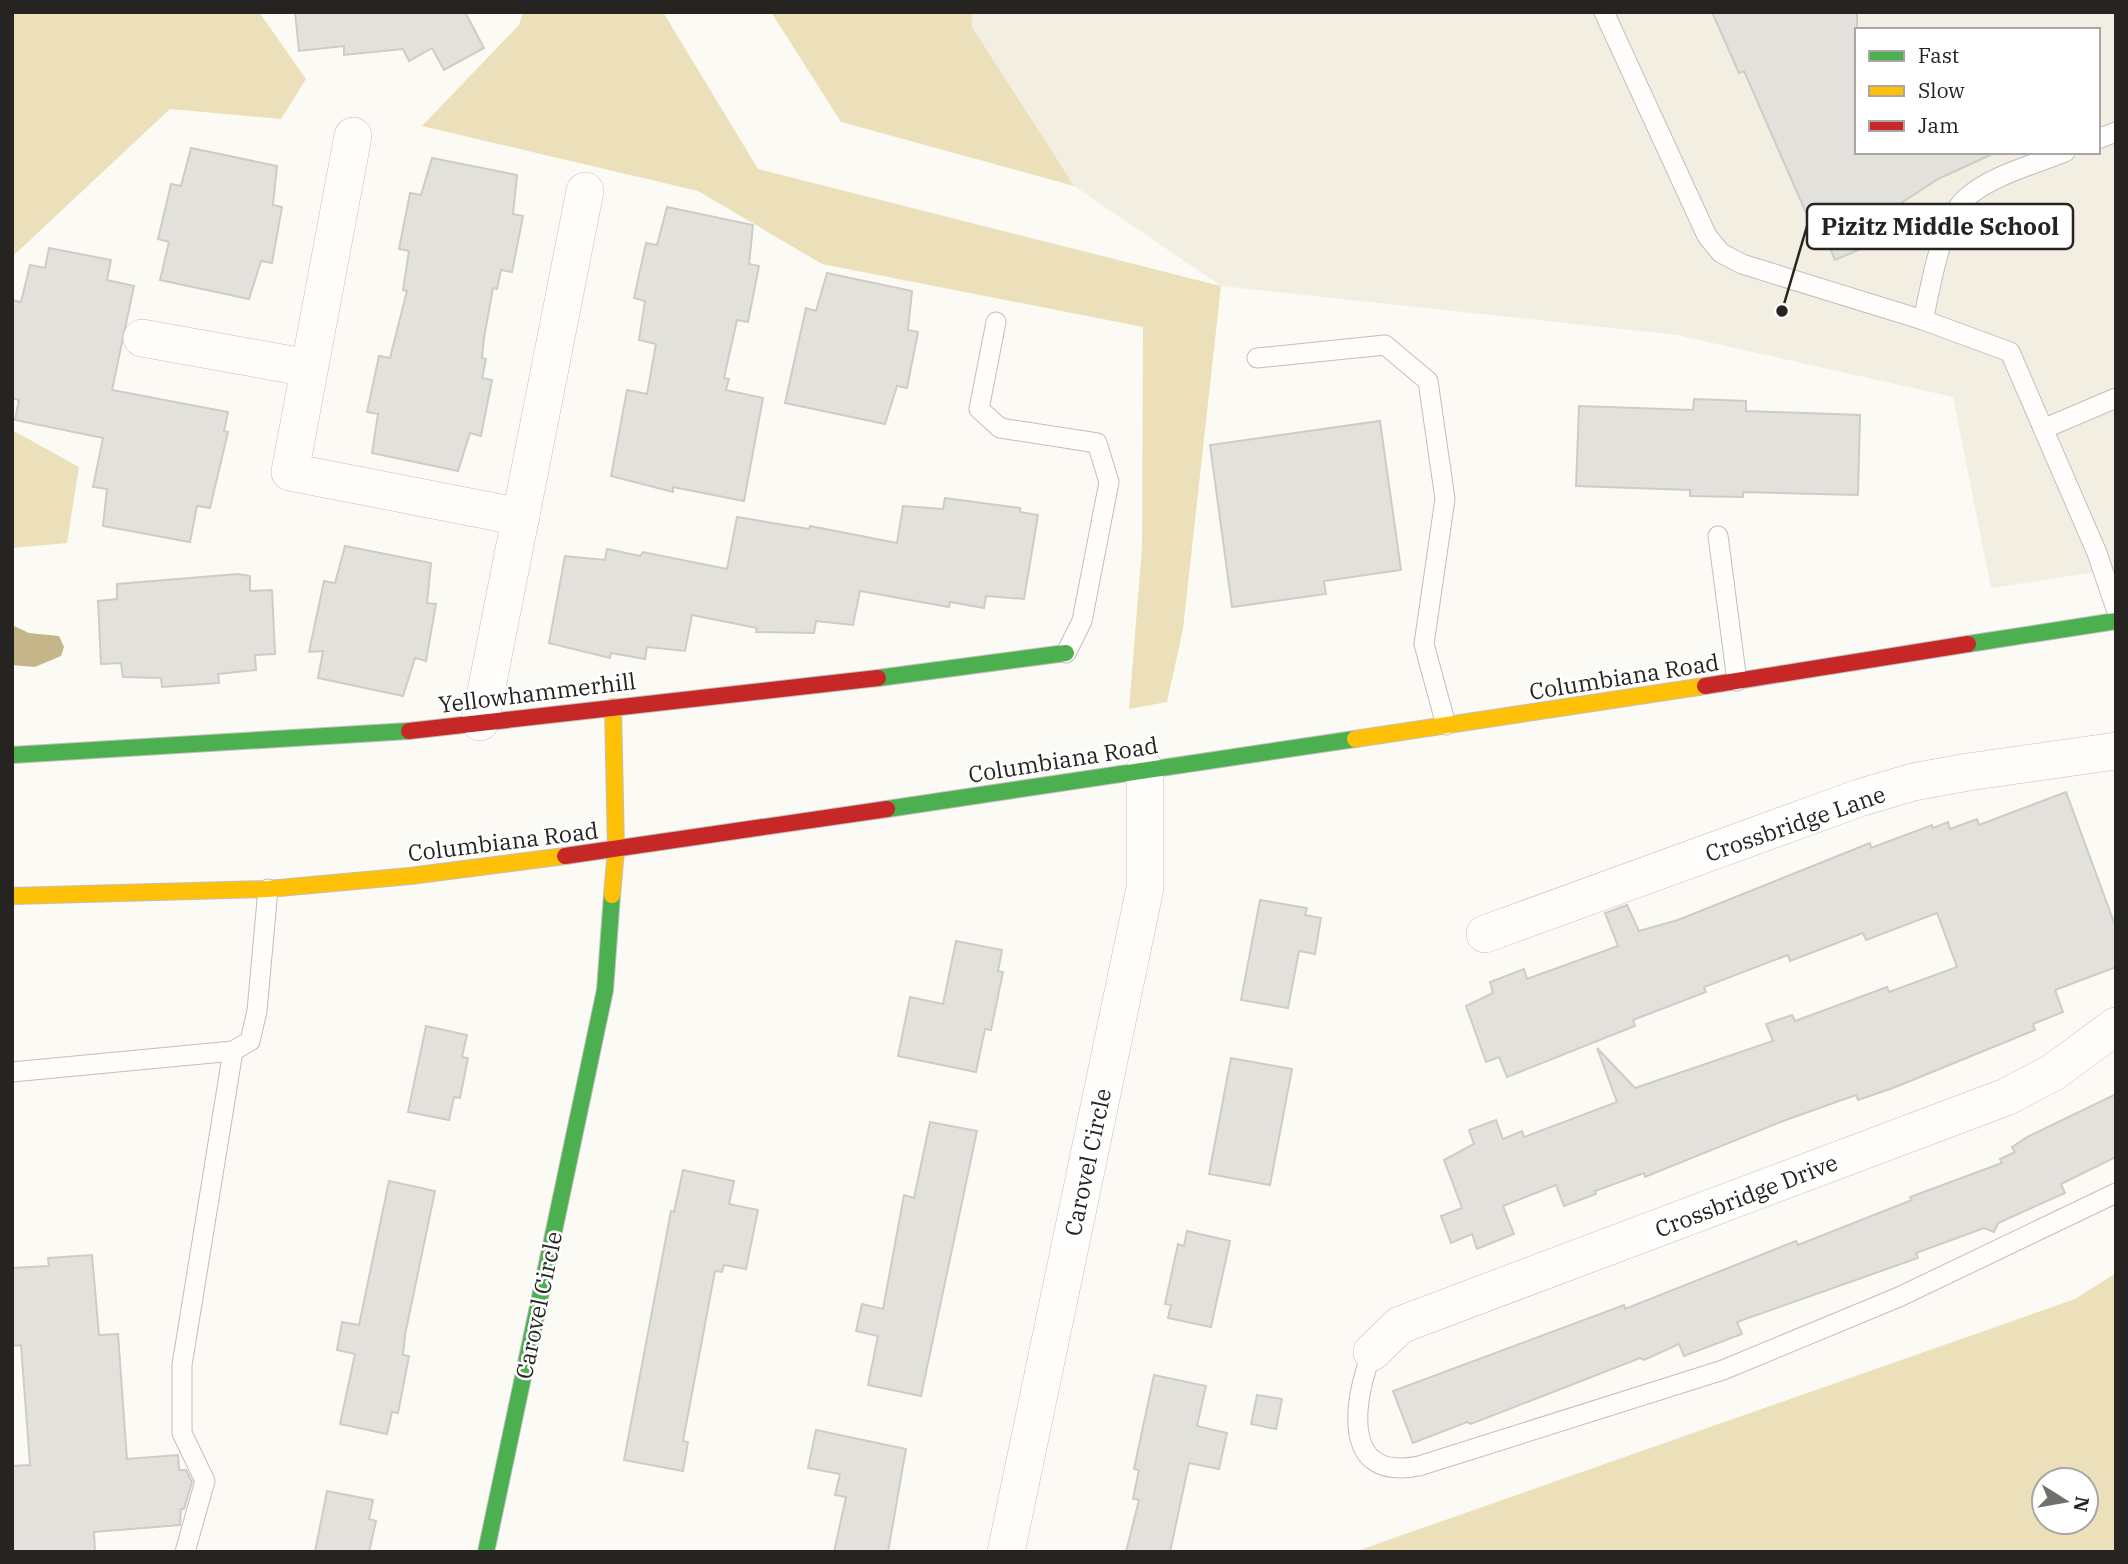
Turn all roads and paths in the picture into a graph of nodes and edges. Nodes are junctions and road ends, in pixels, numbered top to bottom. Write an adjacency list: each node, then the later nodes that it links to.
1 (1604, 12): 5 (lane)
2 (353, 136): 9 (street)
3 (2060, 154): 5 (lane)
4 (585, 191): 12 (street)
5 (1923, 320): 11 (lane)
6 (996, 322): 16 (lane)
7 (142, 338): 9 (street)
8 (1257, 358): 20 (lane)
9 (309, 368): 12 (street)
10 (2116, 398): 11 (lane)
11 (2043, 429): 14 (lane)
12 (521, 517): 19 (street)
13 (1718, 536): 17 (lane)
14 (2116, 609)
15 (2116, 621): 17 (main road, Columbiana Road)
16 (1066, 653): 18 (main road, Yellowhammerhill)
17 (1737, 681): 20 (main road, Columbiana Road)
18 (612, 706): 19 (main road, Yellowhammerhill); 24 (main road, Carovel Circle)
19 (480, 722): 22 (main road, Yellowhammerhill)
20 (1446, 725): 23 (main road, Columbiana Road)
21 (2116, 751): 27 (street, Crossbridge Lane)
22 (12, 755)
23 (1145, 770): 24 (main road, Columbiana Road); 35 (street, Carovel Circle)
24 (616, 850): 25 (main road, Columbiana Road); 34 (main road, Carovel Circle)
25 (268, 889): 26 (main road, Columbiana Road); 29 (lane)
26 (12, 896)
27 (1485, 934)
28 (2116, 1026): 32 (street, Crossbridge Drive)
29 (233, 1051): 30 (lane); 33 (lane)
30 (12, 1072)
31 (2116, 1193): 32 (lane)
32 (1372, 1352)
33 (185, 1552)
34 (486, 1552)
35 (1006, 1552)

